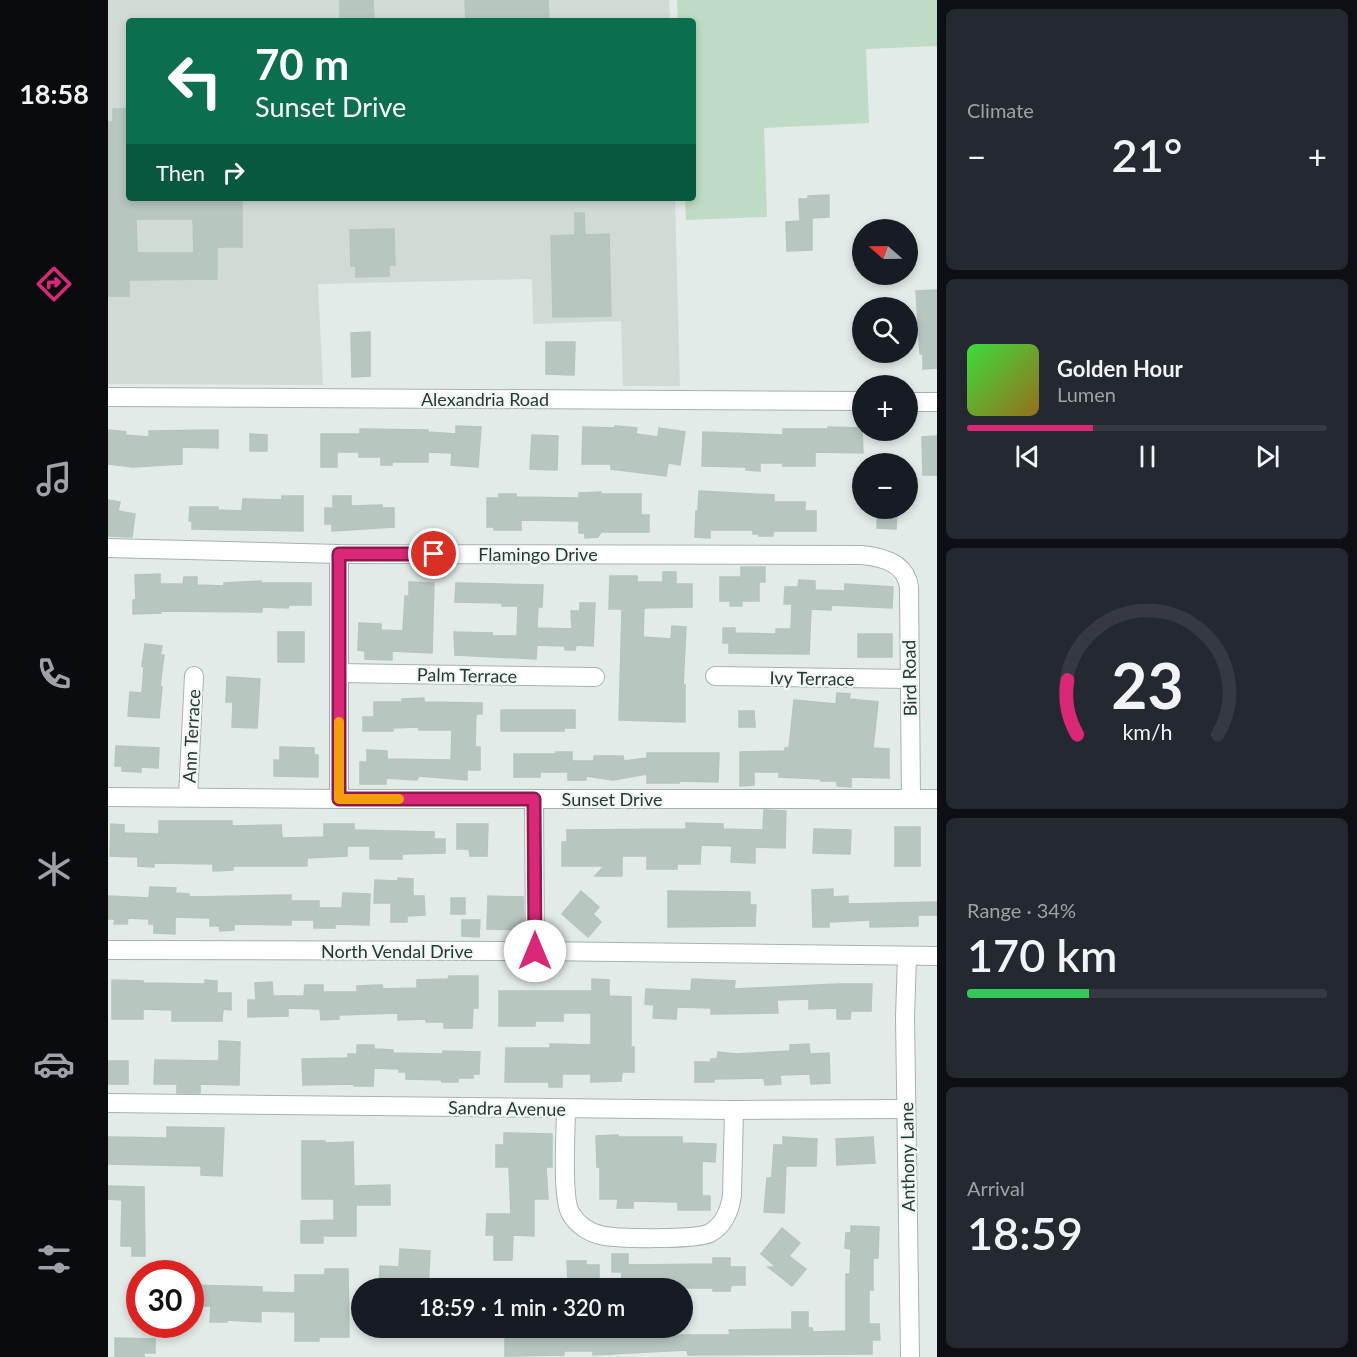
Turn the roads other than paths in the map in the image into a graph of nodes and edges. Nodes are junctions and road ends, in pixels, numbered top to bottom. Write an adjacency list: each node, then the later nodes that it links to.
1 (108, 397): 2 (street, Alexandria Road)
2 (852, 402)
3 (918, 402): 4 (street)
4 (937, 402)
5 (108, 548): 6 (street, Flamingo Drive)
6 (339, 554): 7 (street, Flamingo Drive); 8 (street)
7 (894, 563): 12 (street, Bird Road)
8 (339, 673): 11 (street, Palm Terrace); 15 (street)
9 (194, 676): 14 (street, Ann Terrace)
10 (715, 676): 12 (street, Ivy Terrace)
11 (595, 677)
12 (909, 679): 17 (street, Bird Road)
13 (108, 797): 14 (street, Sunset Drive)
14 (188, 797): 15 (street, Sunset Drive)
15 (339, 799): 16 (street, Sunset Drive)
16 (534, 799): 17 (street, Sunset Drive); 20 (street)
17 (911, 799): 18 (street, Sunset Drive)
18 (937, 799)
19 (108, 950): 20 (street, North Vendal Drive)
20 (535, 951): 21 (street, North Vendal Drive)
21 (906, 956): 22 (street, North Vendal Drive); 25 (street, Anthony Lane)
22 (937, 956)
23 (108, 1103): 24 (street, Sandra Avenue)
24 (566, 1109): 26 (street, Sandra Avenue); 26 (street)
25 (906, 1109): 26 (street, Sandra Avenue); 27 (street, Anthony Lane)
26 (734, 1110)
27 (910, 1357)

